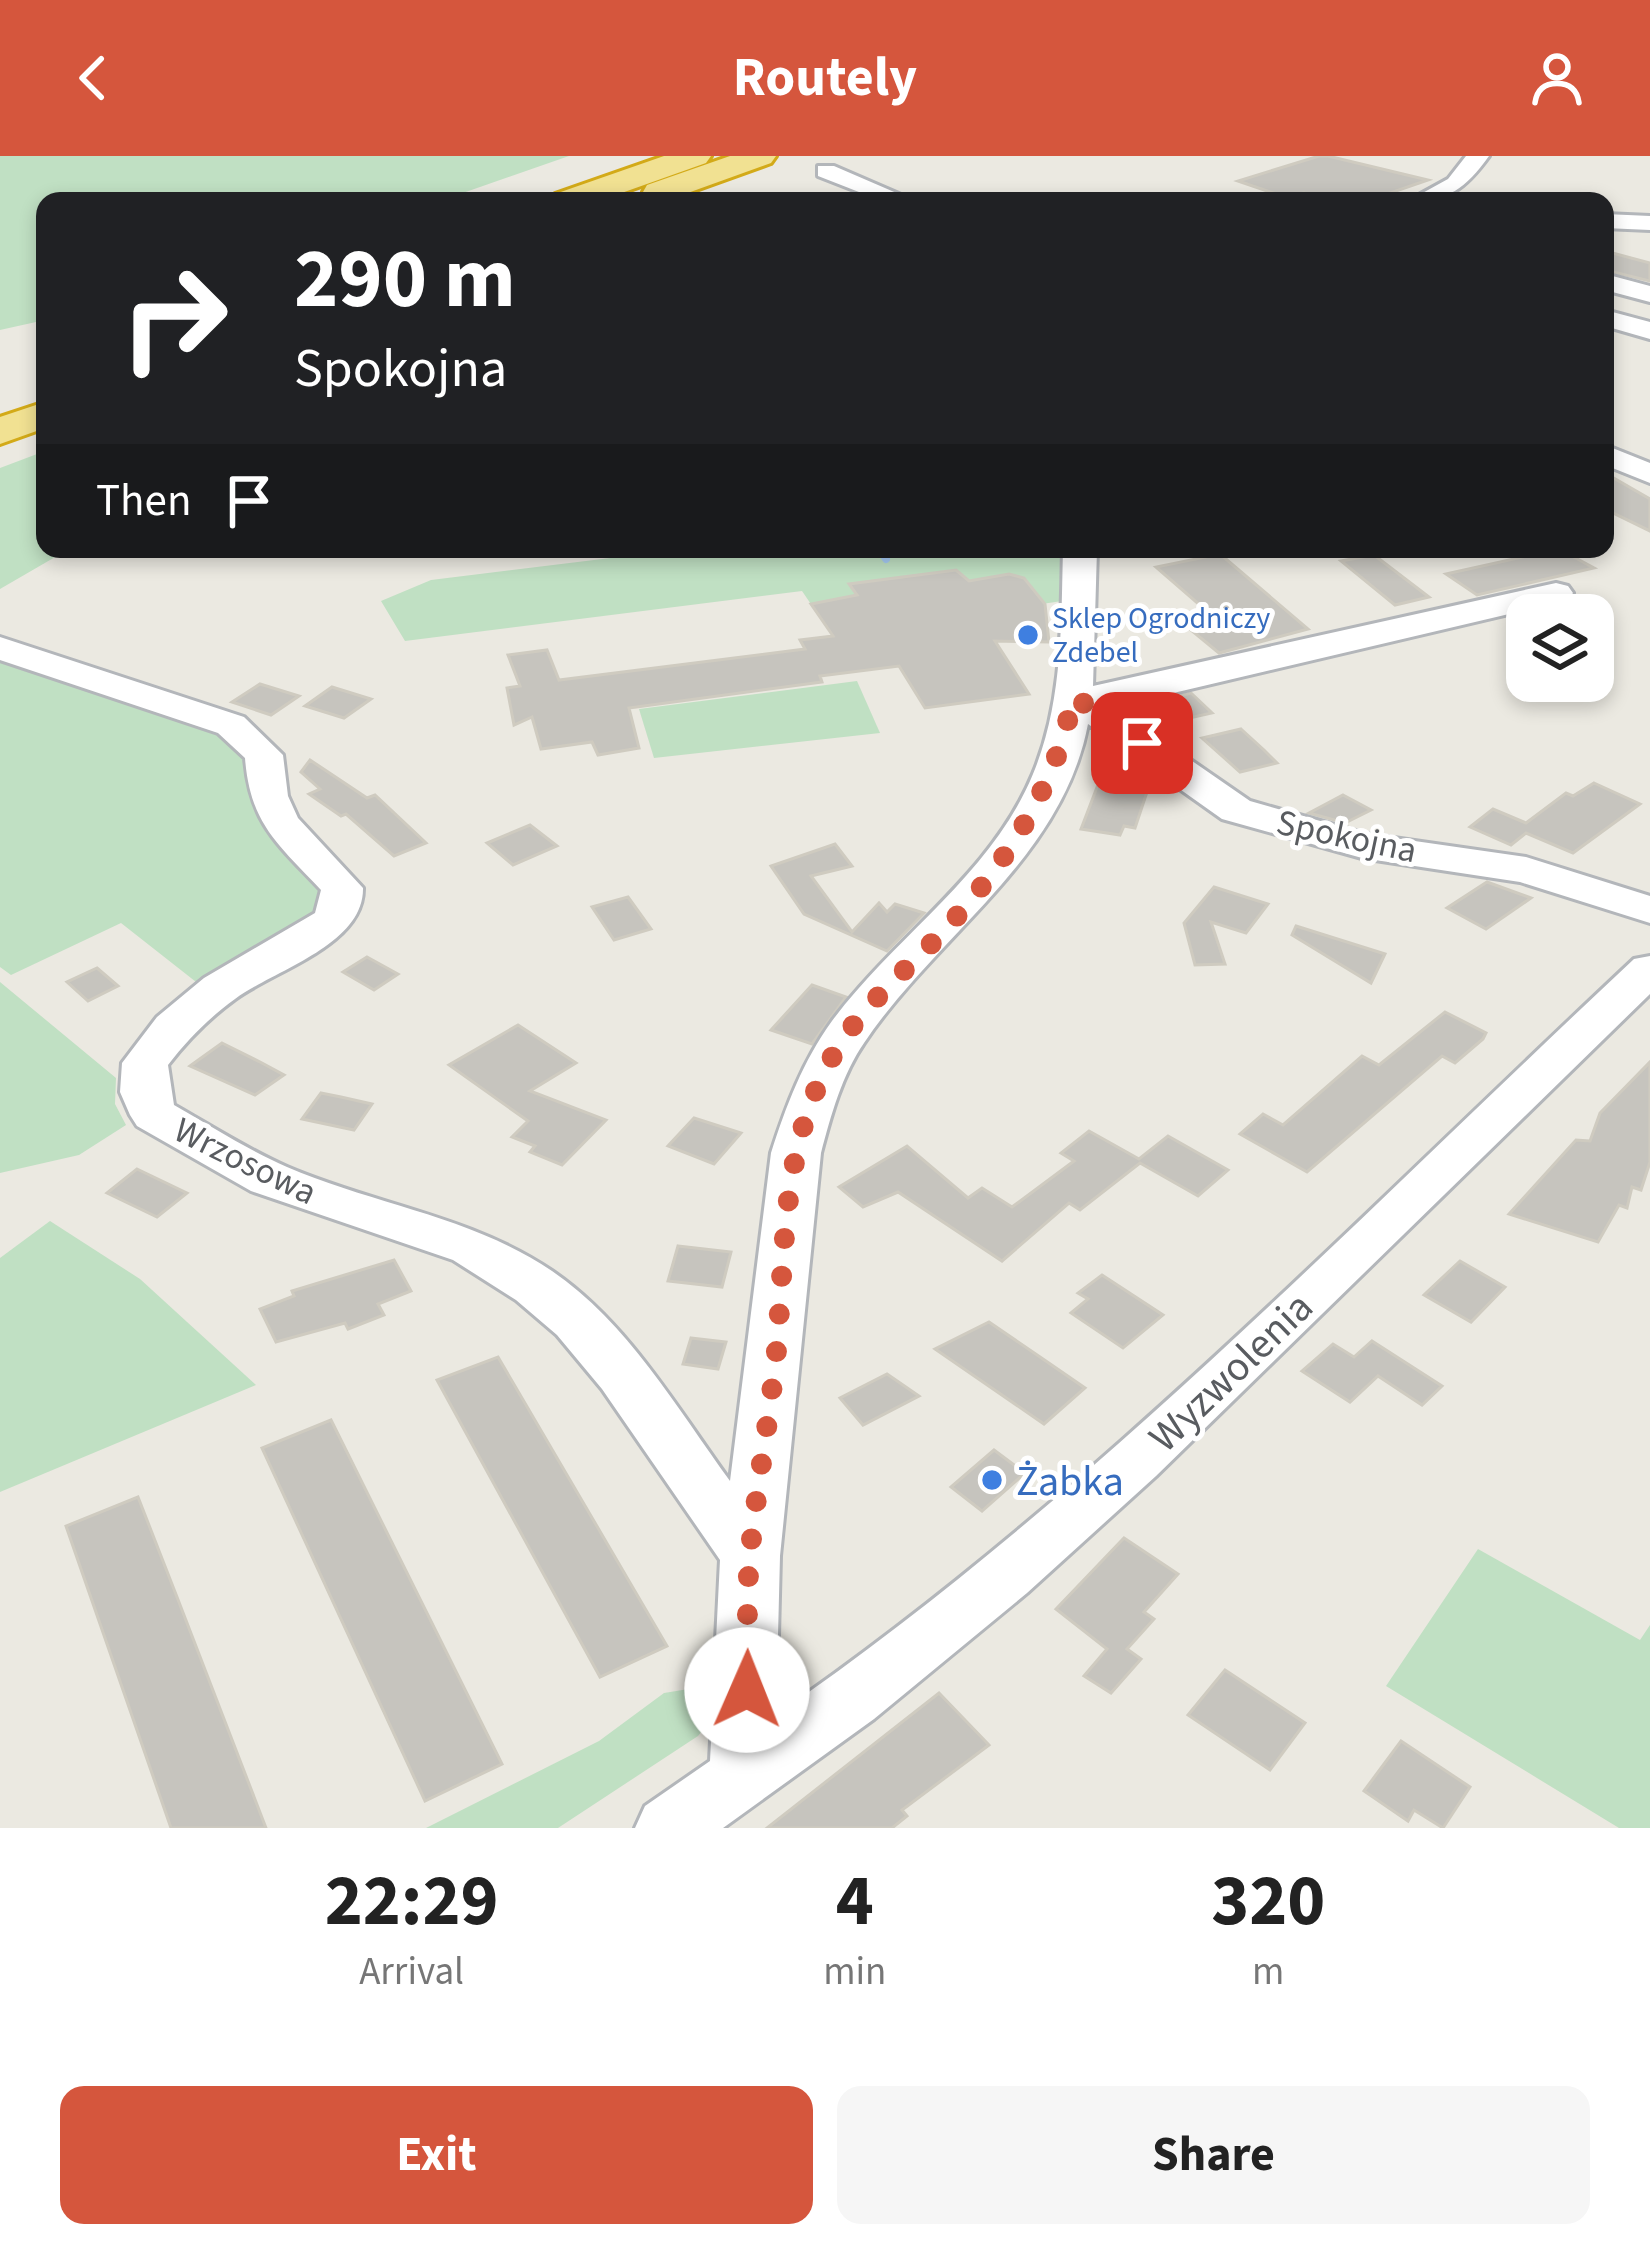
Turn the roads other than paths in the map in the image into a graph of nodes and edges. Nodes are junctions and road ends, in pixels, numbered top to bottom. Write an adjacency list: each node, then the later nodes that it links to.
1 (695, 156): 5 (highway)
2 (760, 156): 6 (highway)
3 (1478, 156): 8 (street)
4 (826, 171): 7 (street)
5 (593, 192)
6 (660, 192)
7 (880, 192)
8 (1439, 192)
9 (1614, 221): 10 (street)
10 (1650, 223)
11 (1614, 284): 12 (street)
12 (1650, 294)
13 (1614, 321): 14 (street)
14 (1650, 331)
15 (36, 387): 16 (highway)
16 (0, 400)
17 (36, 417): 18 (highway)
18 (0, 430)
19 (1614, 458): 20 (street)
20 (1650, 474)
21 (1080, 558): 24 (street)
22 (1556, 593): 24 (street)
23 (0, 648): 27 (street, Wrzosowa)
24 (1073, 696): 25 (street, Spokojna); 27 (street)
25 (1650, 910)
26 (1650, 969): 28 (street, Wyzwolenia)
27 (750, 1556): 28 (street)
28 (701, 1811)

